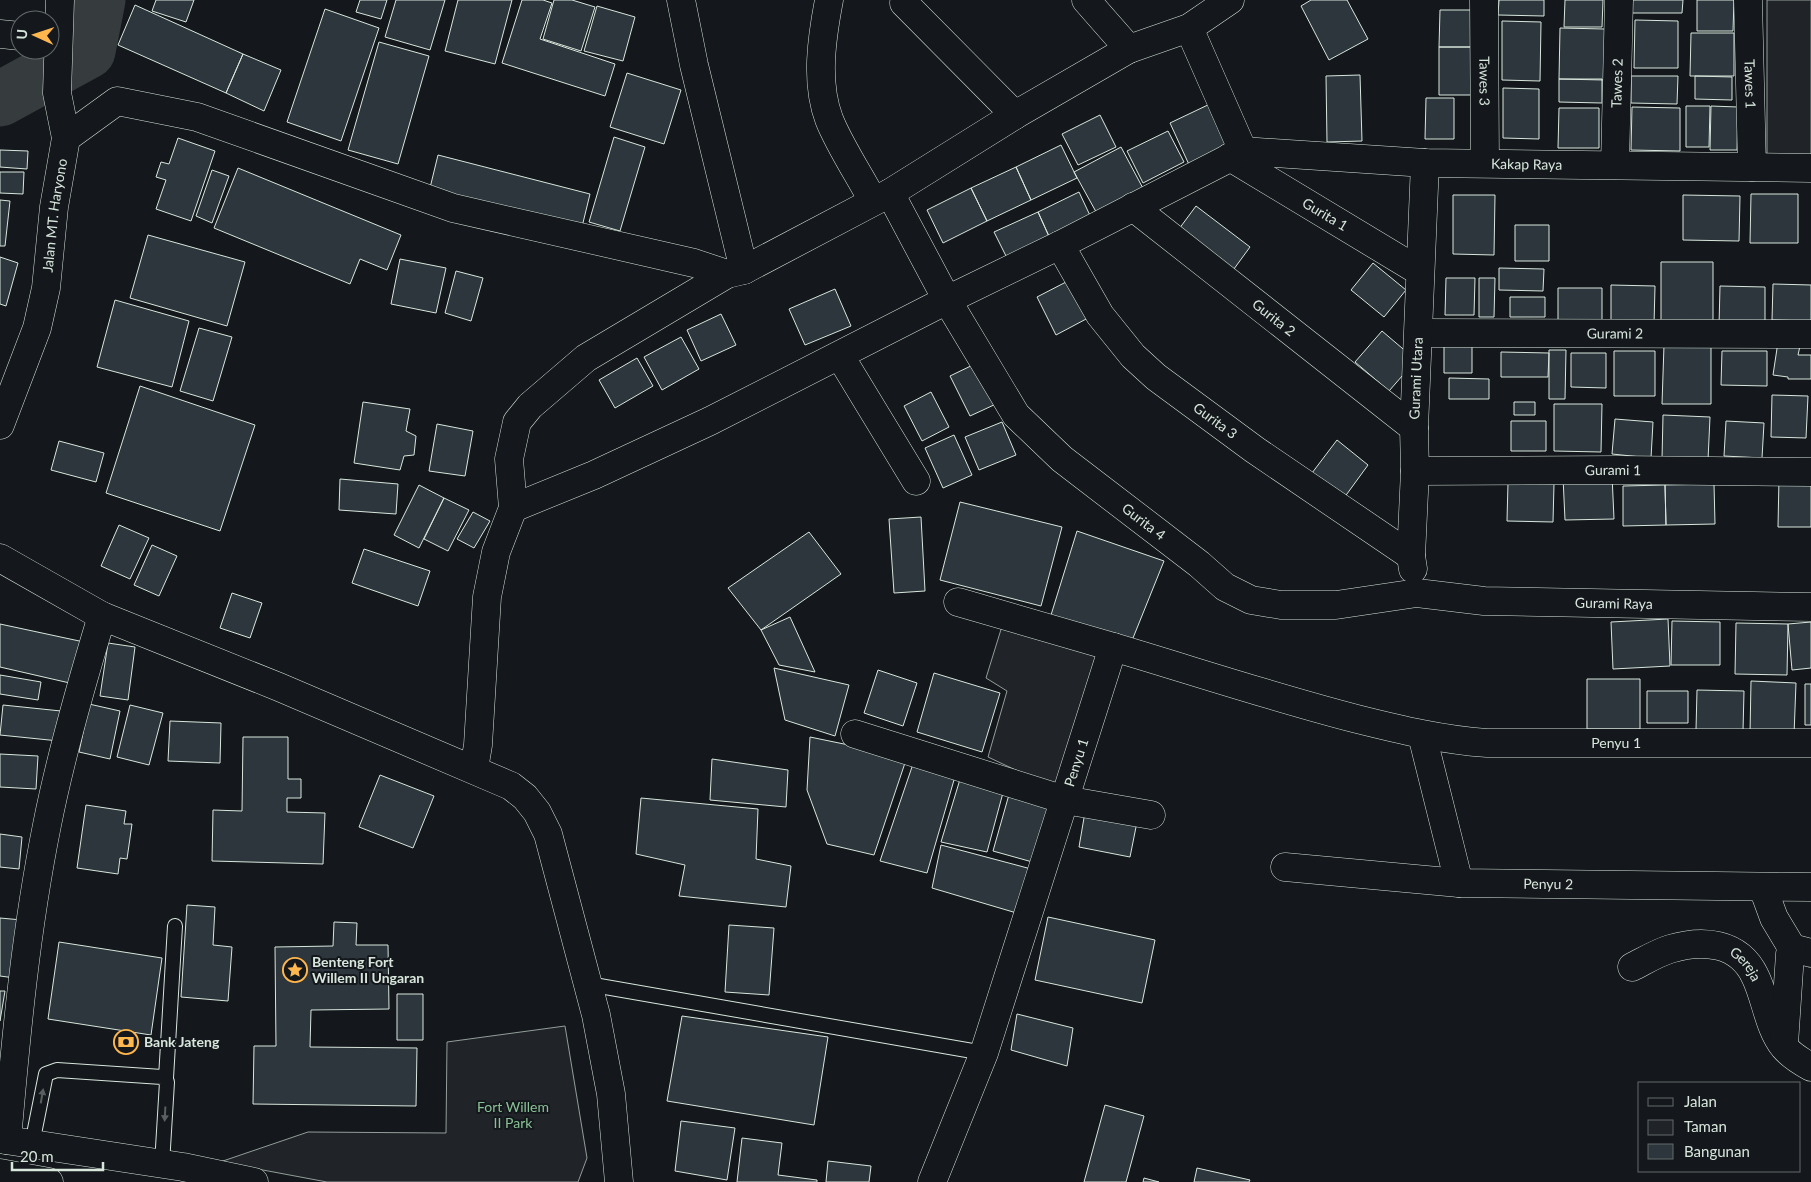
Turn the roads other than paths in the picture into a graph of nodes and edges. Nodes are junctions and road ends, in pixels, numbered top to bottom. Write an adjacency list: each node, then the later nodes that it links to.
1 (681, 0): 24 (main road)
2 (828, 0): 20 (main road, Gurita 4)
3 (1086, 0): 10 (main road)
4 (1230, 0): 9 (main road)
5 (1484, 0): 16 (main road, Tawes 3)
6 (1619, 0): 17 (main road, Tawes 2)
7 (1748, 0): 18 (main road, Tawes 1)
8 (904, 3): 12 (main road)
9 (1189, 28): 10 (main road); 14 (main road)
10 (1129, 49): 12 (main road)
11 (56, 60): 13 (main road, Jalan MT. Haryono)
12 (1015, 115): 20 (main road)
13 (66, 138): 24 (main road); 29 (main road, Jalan MT. Haryono)
14 (1237, 154): 15 (main road, Kakap Raya); 21 (main road); 23 (main road, Gurita 1)
15 (1425, 163): 16 (main road, Kakap Raya); 23 (main road, Gurami Utara)
16 (1485, 163): 17 (main road, Kakap Raya)
17 (1614, 165): 18 (main road, Kakap Raya)
18 (1752, 167): 19 (main road, Kakap Raya)
19 (1811, 168)
20 (882, 197): 24 (main road); 25 (main road, Gurita 4)
21 (1132, 207): 22 (main road); 30 (main road, Gurita 2)
22 (1060, 245): 25 (main road); 35 (main road, Gurita 3)
23 (1420, 271): 26 (main road, Gurami Utara)
24 (736, 272): 34 (main road)
25 (947, 300): 28 (main road); 37 (main road, Gurita 4)
26 (1419, 333): 27 (main road, Gurami 2); 30 (main road, Gurami Utara)
27 (1811, 334)
28 (840, 356): 33 (main road); 34 (main road)
29 (0, 425)
30 (1414, 428): 31 (main road, Gurami Utara)
31 (1414, 471): 32 (main road, Gurami 1); 35 (main road, Gurami Utara)
32 (1811, 472)
33 (916, 482)
34 (514, 508): 45 (main road)
35 (1411, 556): 37 (main road, Gurami Utara)
36 (0, 558): 40 (main road)
37 (1417, 593): 39 (main road, Gurami Raya)
38 (958, 602): 41 (main road)
39 (1811, 607)
40 (102, 616): 45 (main road); 60 (main road)
41 (1113, 647): 43 (main road, Penyu 1); 46 (main road, Penyu 1)
42 (855, 734): 46 (main road)
43 (1422, 735): 44 (main road, Penyu 1); 49 (main road)
44 (1811, 743)
45 (474, 769): 55 (main road)
46 (1065, 800): 47 (main road); 57 (main road, Penyu 1)
47 (1151, 816)
48 (1285, 867): 49 (main road, Penyu 2)
49 (1460, 883): 51 (main road, Penyu 2)
50 (1811, 887): 51 (main road, Penyu 2)
51 (1763, 888): 53 (main road)
52 (174, 926): 59 (lane)
53 (1802, 951): 56 (main road)
54 (1632, 966): 56 (main road, Gereja)
55 (588, 984): 57 (lane); 65 (main road)
56 (1784, 1047): 58 (main road, Gereja)
57 (984, 1053): 66 (main road, Penyu 1)
58 (1811, 1067)
59 (166, 1078): 60 (lane, one-way to 59); 61 (lane, one-way to 61)
60 (13, 1141): 61 (main road)
61 (175, 1171): 64 (main road)
62 (0, 1173): 63 (main road)
63 (49, 1182)
64 (254, 1182)
65 (620, 1182)
66 (932, 1182)

